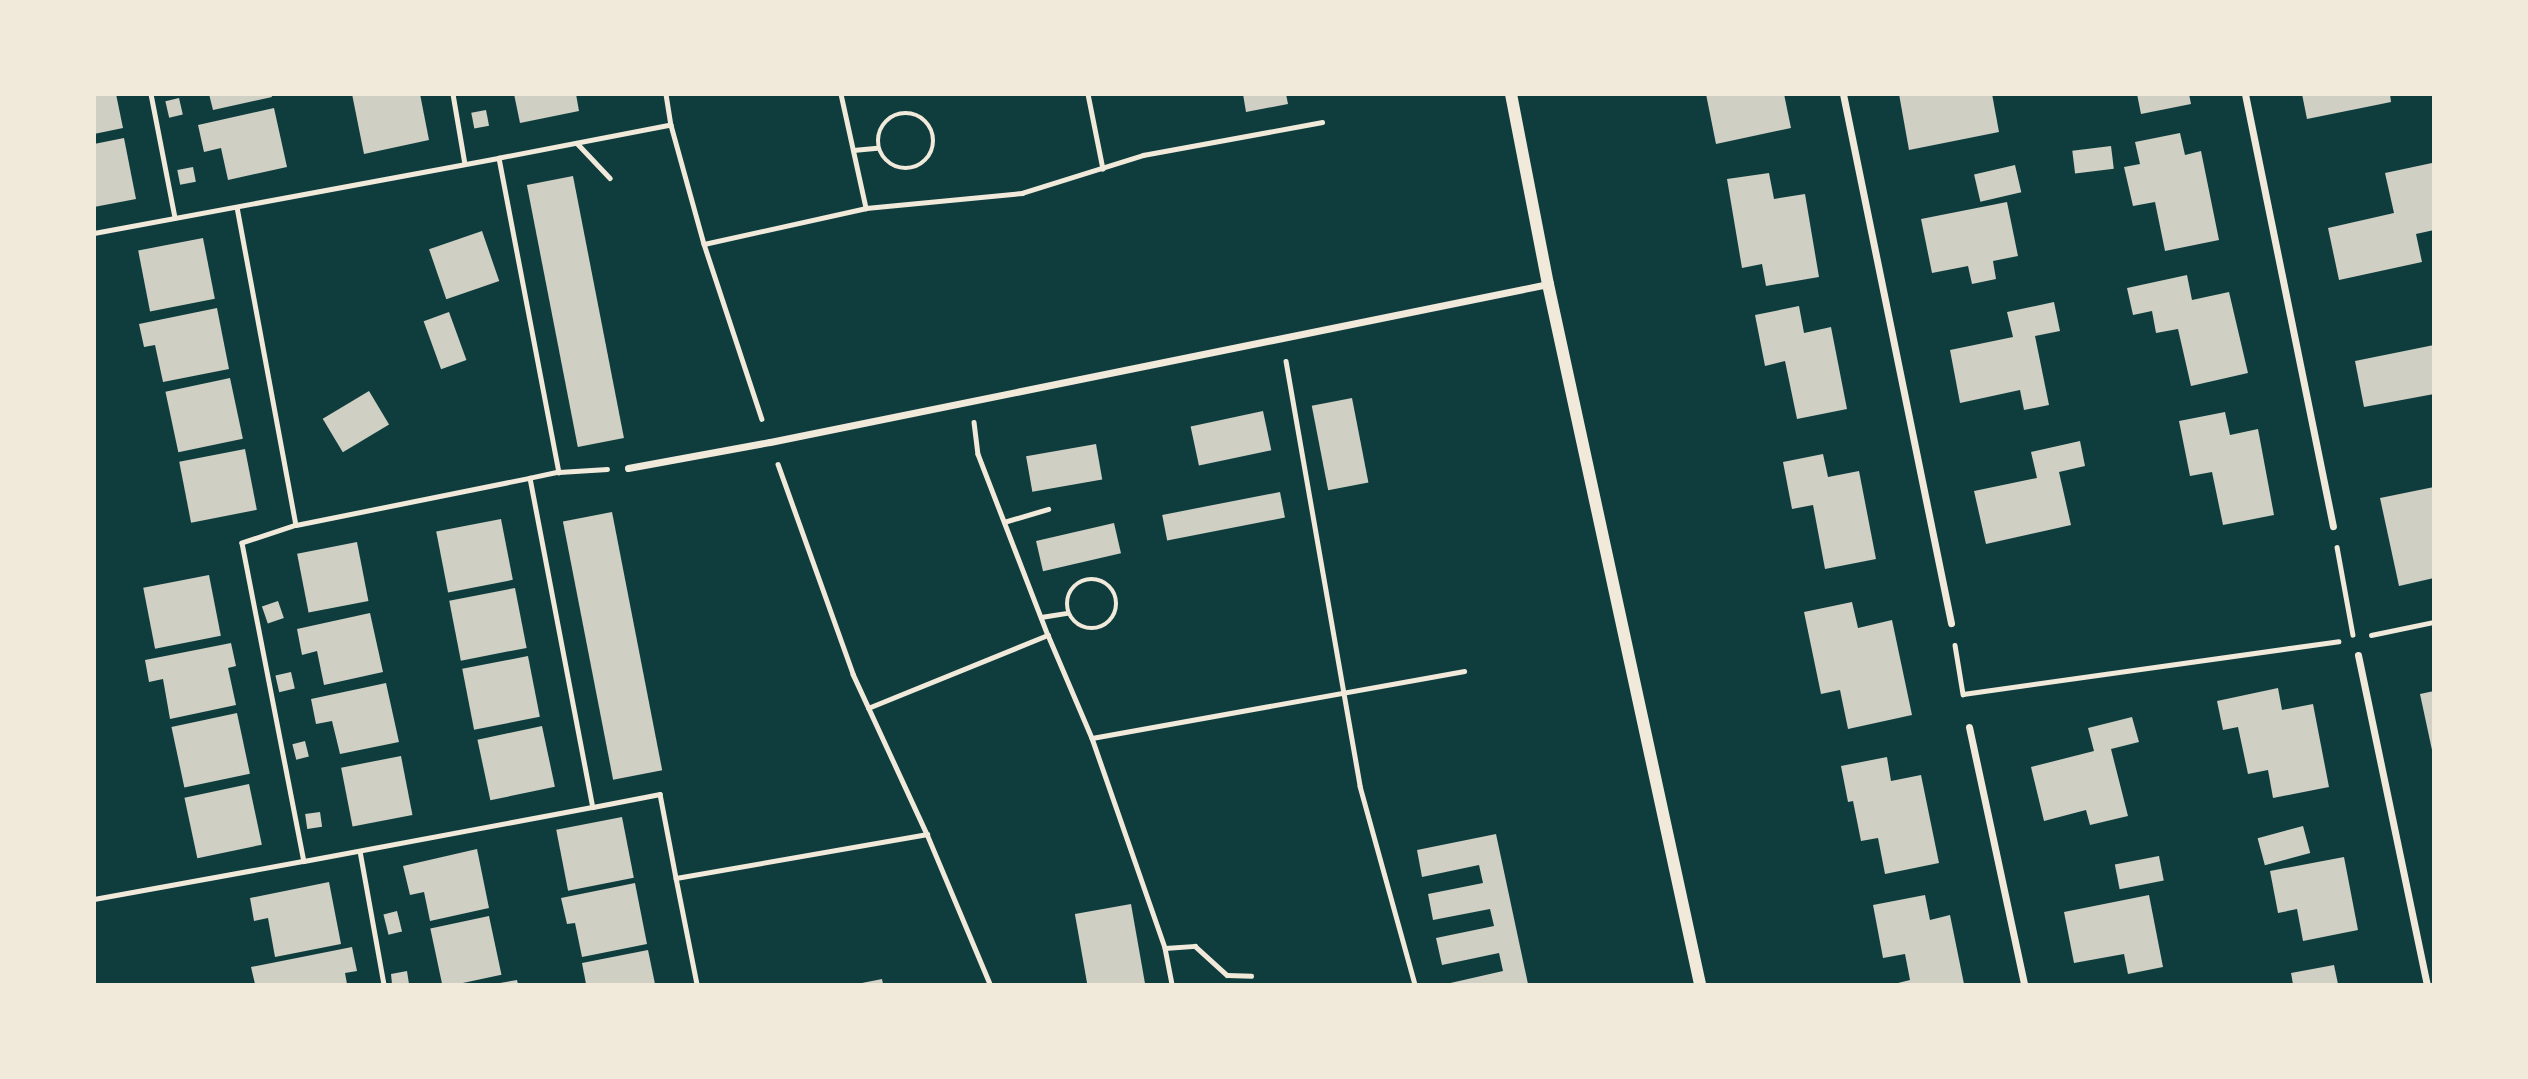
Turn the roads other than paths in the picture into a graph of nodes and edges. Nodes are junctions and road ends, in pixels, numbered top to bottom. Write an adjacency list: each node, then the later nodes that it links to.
1 (1511, 94): 4 (street)
2 (1843, 94): 7 (street)
3 (2245, 94): 6 (street)
4 (1548, 284): 5 (street); 10 (street)
5 (628, 468)
6 (2333, 526)
7 (1951, 623)
8 (2358, 655): 12 (street)
9 (1969, 727): 11 (street)
10 (1700, 985)
11 (2024, 985)
12 (2427, 985)

